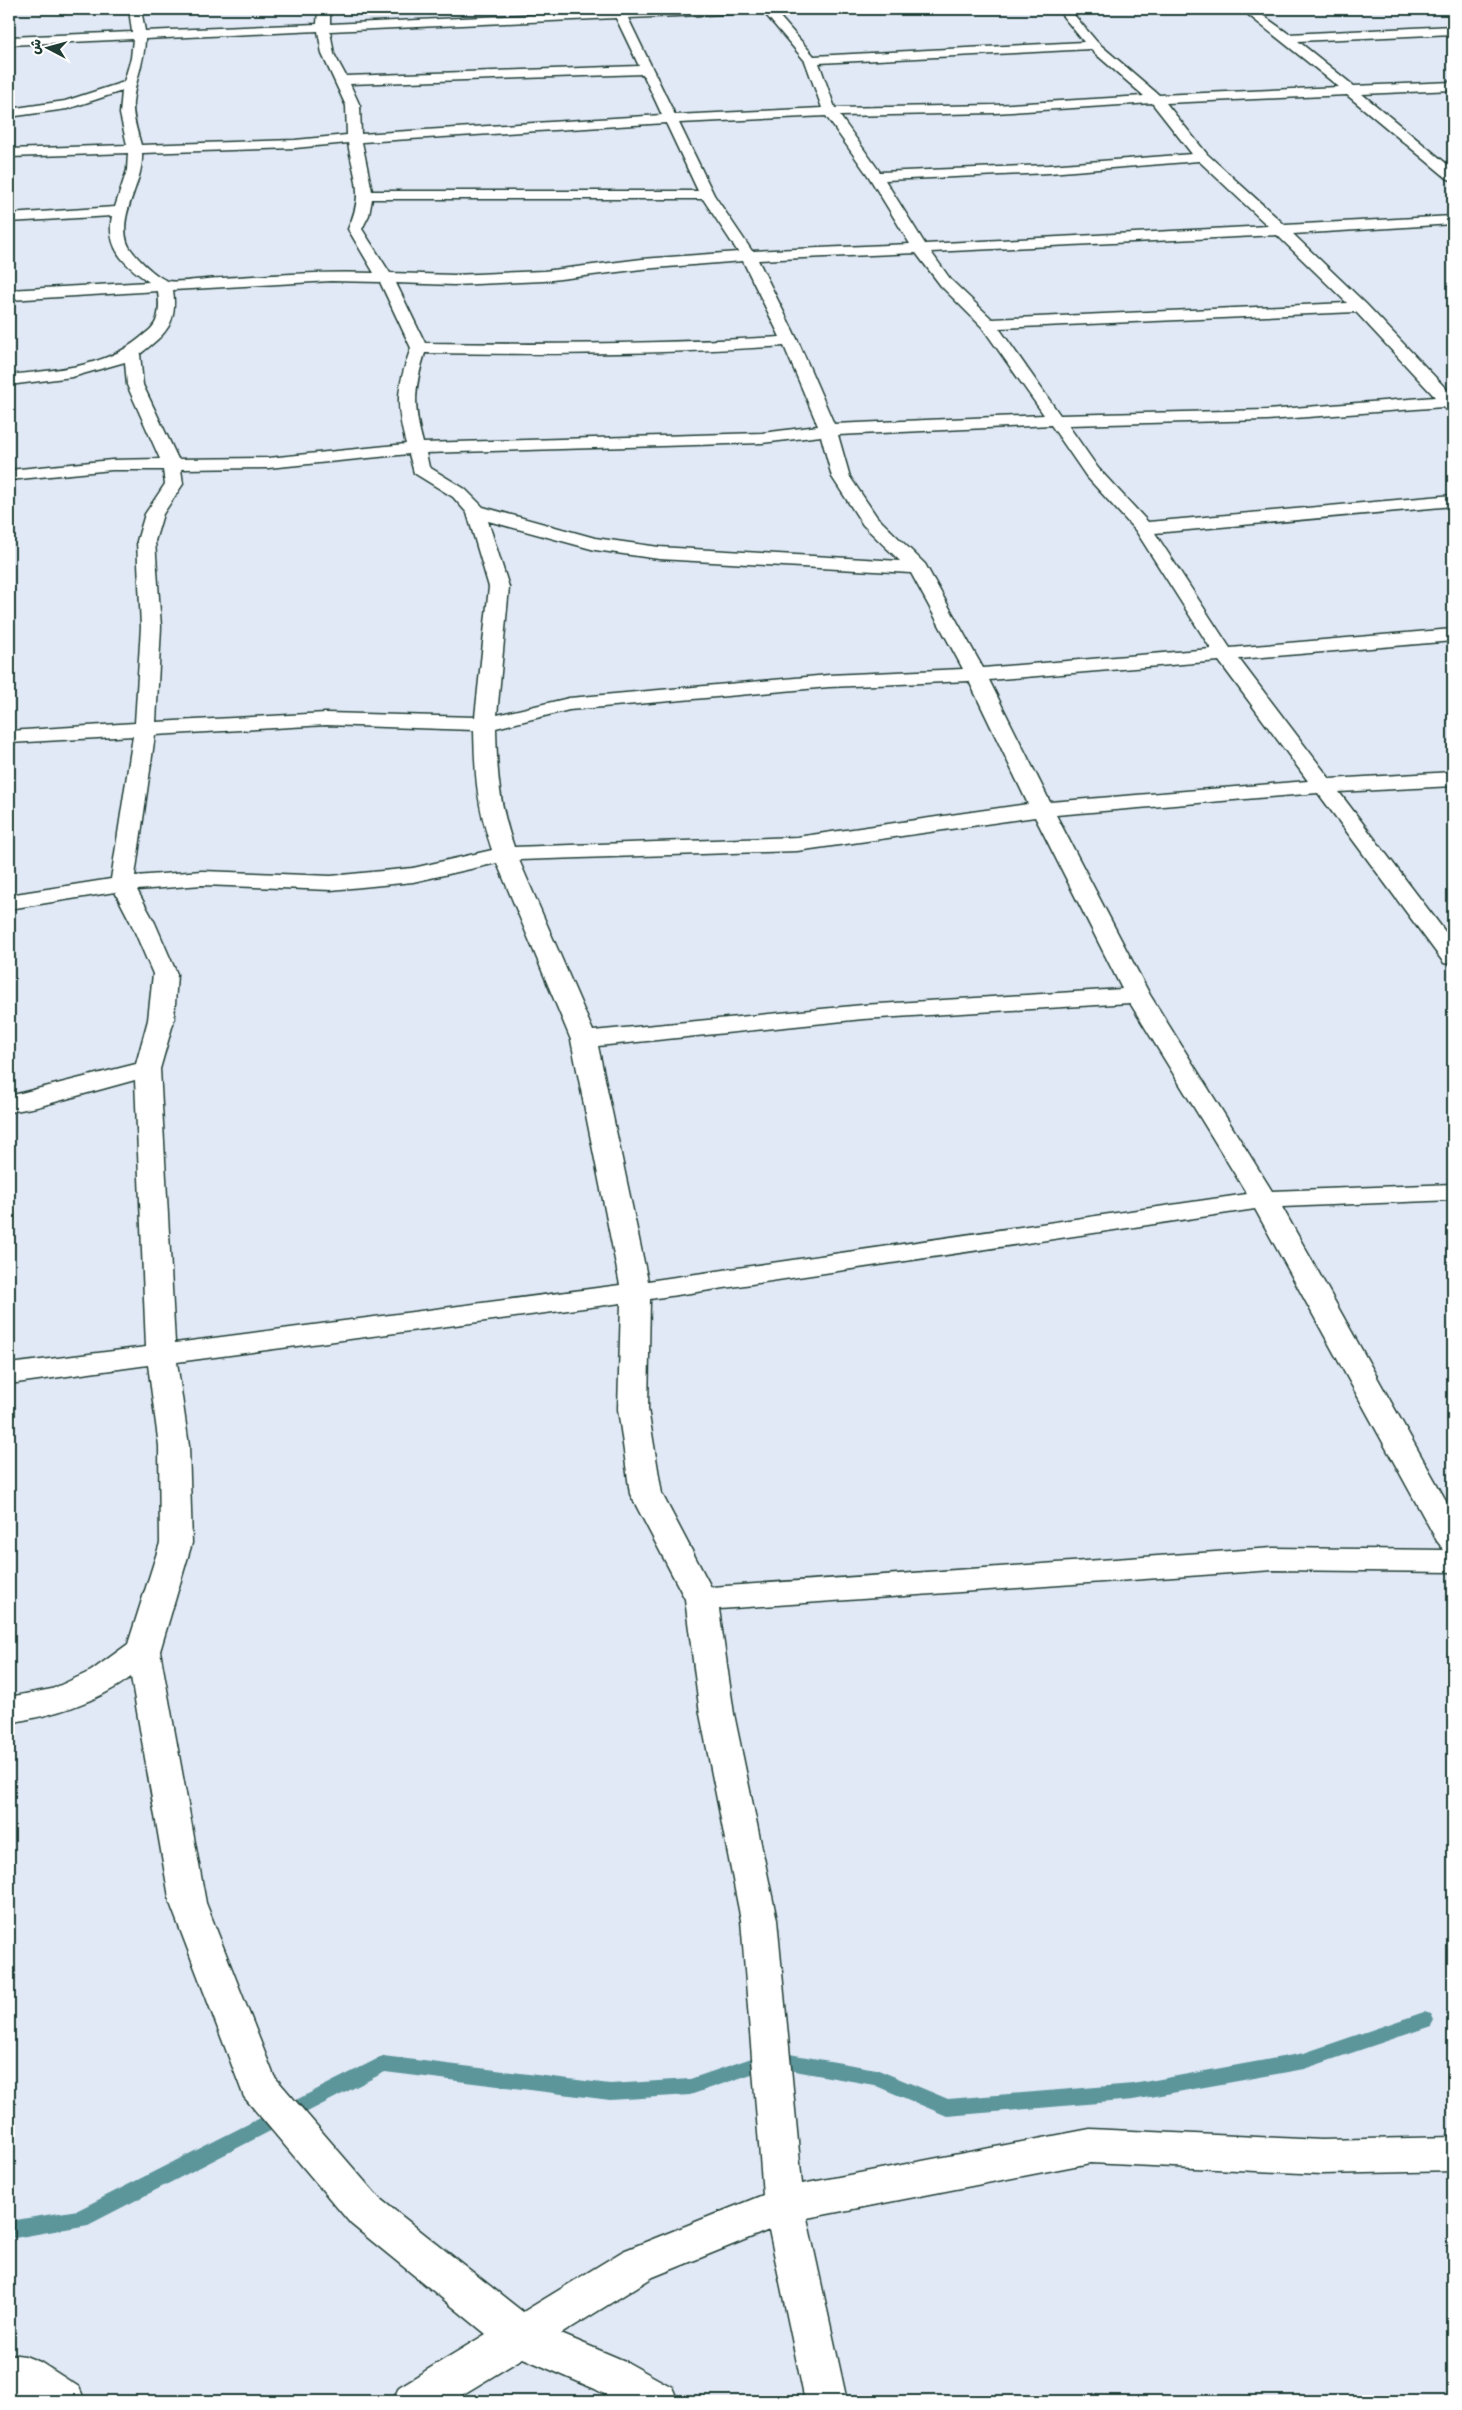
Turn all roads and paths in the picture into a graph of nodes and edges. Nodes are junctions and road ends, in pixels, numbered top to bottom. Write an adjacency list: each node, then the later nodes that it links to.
1 (135, 9): 9 (street)
2 (752, 9): 6 (street)
3 (767, 9): 13 (street)
4 (1063, 9): 12 (street)
5 (1247, 9): 10 (street)
6 (620, 12): 7 (street); 14 (street)
7 (323, 17): 9 (street); 15 (street)
8 (1453, 30): 10 (street)
9 (140, 36): 11 (street); 16 (street)
10 (1289, 38): 18 (street)
11 (9, 41)
12 (1093, 45): 13 (street); 19 (street)
13 (811, 60): 20 (street)
14 (648, 70): 15 (street); 22 (street)
15 (343, 80): 23 (street)
16 (128, 85): 21 (street); 25 (street)
17 (1453, 86): 18 (street)
18 (1352, 91): 19 (street); 30 (street)
19 (1156, 100): 20 (street); 28 (street)
20 (830, 112): 22 (street); 29 (street)
21 (9, 113)
22 (670, 119): 23 (street); 32 (street)
23 (354, 138): 25 (street); 31 (street)
24 (9, 140): 26 (street)
25 (136, 148): 26 (street); 33 (street)
26 (98, 150): 27 (street)
27 (9, 153)
28 (1202, 158): 29 (street); 36 (street)
29 (876, 176): 37 (street)
30 (1453, 176)
31 (367, 195): 32 (street); 39 (street)
32 (707, 195): 38 (street)
33 (119, 211): 34 (street); 40 (street)
34 (9, 218)
35 (1453, 220): 36 (street)
36 (1280, 229): 37 (street); 42 (street)
37 (920, 248): 38 (street); 43 (street)
38 (748, 256): 39 (street); 44 (street)
39 (386, 279): 40 (street); 45 (street)
40 (165, 286): 41 (street); 46 (street)
41 (9, 296)
42 (1360, 307): 43 (street); 48 (street)
43 (988, 324): 49 (street)
44 (790, 341): 45 (street); 50 (street)
45 (419, 348): 51 (street)
46 (132, 354): 47 (street); 52 (street)
47 (9, 380)
48 (1451, 403): 49 (street)
49 (1056, 420): 50 (street); 56 (street)
50 (828, 430): 51 (street); 57 (street)
51 (418, 448): 52 (street); 55 (street)
52 (171, 464): 53 (street); 62 (street)
53 (9, 475)
54 (1453, 500): 56 (street)
55 (476, 511): 57 (street); 61 (street)
56 (1143, 528): 59 (street)
57 (918, 568): 60 (street)
58 (1453, 635): 59 (street)
59 (1225, 655): 60 (street); 65 (street)
60 (976, 675): 61 (street); 66 (street)
61 (485, 724): 62 (street); 67 (street)
62 (145, 728): 63 (street); 68 (street)
63 (9, 737)
64 (1453, 779): 65 (street)
65 (1322, 786): 66 (street); 70 (street)
66 (1042, 809): 67 (street); 71 (street)
67 (505, 854): 68 (street); 72 (street)
68 (122, 884): 69 (street); 73 (street)
69 (9, 902)
70 (1453, 958)
71 (1138, 995): 72 (street); 76 (street)
72 (584, 1040): 77 (street)
73 (147, 1069): 74 (street); 78 (street)
74 (9, 1104)
75 (1453, 1192): 76 (street)
76 (1264, 1200): 77 (street); 80 (street)
77 (636, 1292): 78 (street); 82 (street)
78 (161, 1355): 79 (street); 83 (street)
79 (9, 1374)
80 (1453, 1541)
81 (1453, 1560): 82 (street)
82 (701, 1599): 86 (street)
83 (142, 1651): 84 (street); 87 (street)
84 (9, 1710)
85 (1453, 2154): 86 (street)
86 (784, 2205): 87 (street); 92 (street)
87 (522, 2337): 90 (street); 91 (street)
88 (9, 2374): 89 (street)
89 (64, 2401)
90 (414, 2401)
91 (657, 2401)
92 (826, 2401)

